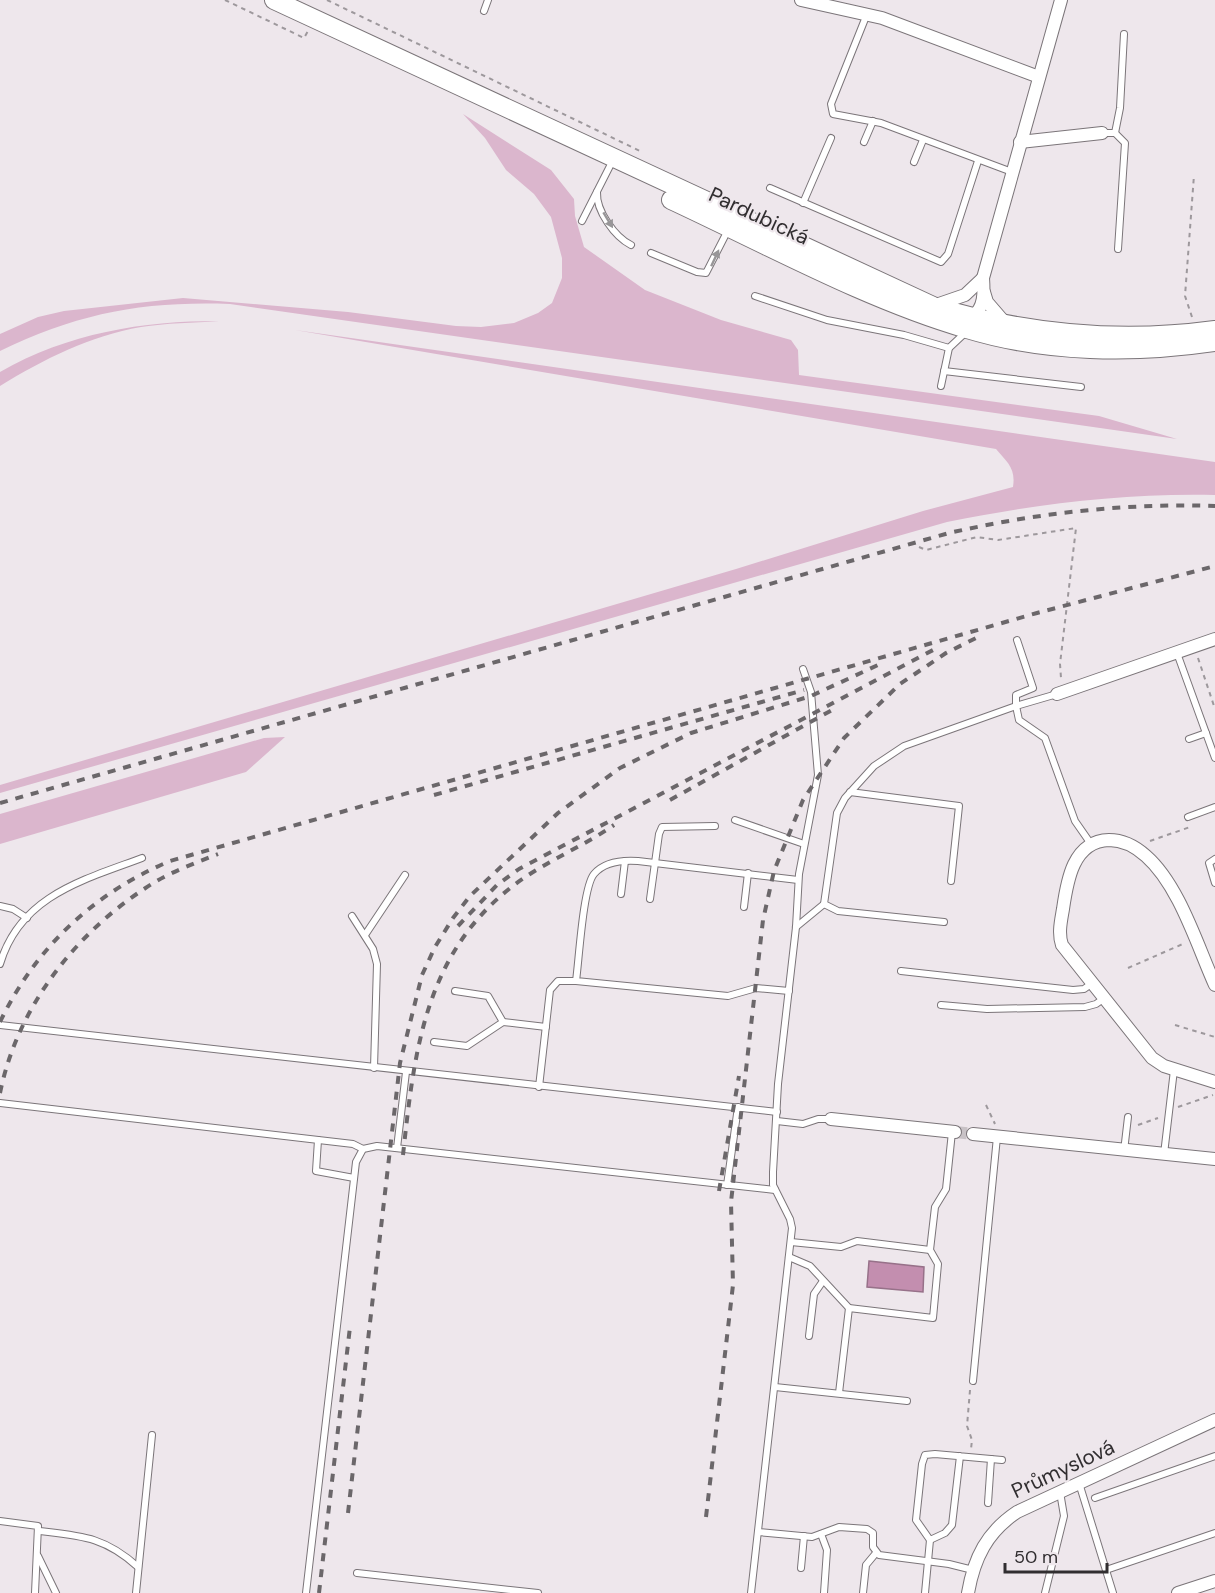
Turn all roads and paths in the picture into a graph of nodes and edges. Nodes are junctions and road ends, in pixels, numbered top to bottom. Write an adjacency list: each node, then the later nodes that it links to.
1 (274, 0): 8 (main road)
2 (327, 0): 18 (path)
3 (488, 0): 6 (lane)
4 (1061, 0): 10 (street)
5 (808, 1): 7 (street)
6 (484, 11)
7 (867, 14): 10 (street); 11 (lane)
8 (314, 19): 21 (main road, Pardubická); 21 (main road, Pardubická)
9 (1124, 34): 13 (lane)
10 (1039, 77): 17 (street)
11 (873, 121): 15 (lane); 16 (lane)
12 (1102, 133): 13 (lane); 17 (street)
13 (1115, 133): 30 (lane)
14 (831, 138): 26 (lane)
15 (923, 140): 19 (lane); 20 (lane)
16 (864, 142)
17 (1020, 142): 22 (street)
18 (644, 153)
19 (978, 161): 22 (lane); 26 (lane)
20 (914, 162)
21 (610, 165): 25 (lane); 27 (main road, Pardubická)
22 (1012, 172): 32 (street)
23 (1194, 174): 35 (path)
24 (770, 188): 26 (lane)
25 (598, 189): 28 (lane); 29 (lane, one-way to 29)
26 (803, 203)
27 (730, 220): 31 (lane, one-way to 27); 34 (main road, Pardubická); 36 (main road, Pardubická)
28 (582, 221)
29 (631, 245)
30 (1118, 249)
31 (651, 253)
32 (979, 290): 34 (street); 36 (street); 37 (street)
33 (755, 296): 40 (lane)
34 (933, 306): 36 (main road, Pardubická)
35 (1194, 322)
36 (970, 324): 37 (main road, Pardubická); 39 (main road, Pardubická); 40 (lane)
37 (1006, 324): 38 (main road, Pardubická)
38 (1215, 330)
39 (1215, 342)
40 (949, 348): 41 (lane)
41 (944, 371): 42 (lane); 43 (lane)
42 (941, 386)
43 (1080, 387)
44 (919, 547): 49 (path)
45 (1017, 640): 50 (lane)
46 (1209, 641): 47 (street); 51 (path)
47 (1177, 652): 49 (street); 52 (lane)
48 (803, 669): 61 (lane)
49 (1060, 693): 50 (lane)
50 (1016, 706): 55 (lane); 62 (lane)
51 (1215, 709)
52 (1206, 733): 53 (lane); 54 (lane)
53 (1189, 739)
54 (1215, 758)
55 (850, 792): 71 (lane); 75 (lane)
56 (1215, 807): 57 (lane)
57 (1188, 816)
58 (735, 820): 61 (lane)
59 (715, 825): 67 (lane)
60 (1195, 826): 63 (path)
61 (804, 844): 70 (lane)
62 (1091, 844): 63 (street); 88 (street)
63 (1134, 847): 89 (street)
64 (142, 858): 79 (lane)
65 (1215, 859): 72 (lane)
66 (625, 861): 67 (lane); 73 (lane); 87 (lane)
67 (655, 863): 68 (lane); 74 (lane)
68 (748, 873): 70 (lane); 77 (lane)
69 (405, 875): 82 (lane)
70 (798, 880): 81 (lane)
71 (951, 881)
72 (1215, 883)
73 (621, 894)
74 (650, 899)
75 (824, 904): 80 (lane); 81 (lane)
76 (0, 906): 79 (lane)
77 (744, 907)
78 (352, 916): 82 (lane)
79 (27, 918): 84 (lane)
80 (944, 922)
81 (796, 927): 91 (lane)
82 (365, 935): 100 (lane)
83 (1185, 943): 85 (path)
84 (0, 964)
85 (1128, 968)
86 (901, 970): 88 (lane)
87 (576, 981): 91 (lane); 97 (lane)
88 (1091, 984): 92 (street)
89 (1215, 985)
90 (455, 991): 94 (lane)
91 (789, 991): 107 (lane)
92 (1104, 999): 93 (lane); 101 (street)
93 (940, 1005)
94 (503, 1022): 97 (lane); 99 (lane)
95 (0, 1025): 100 (lane)
96 (1175, 1025): 98 (path)
97 (546, 1027): 104 (lane)
98 (1215, 1037)
99 (434, 1042)
100 (374, 1068): 102 (lane)
101 (1174, 1069): 103 (street); 118 (lane)
102 (406, 1072): 104 (lane); 115 (lane)
103 (1215, 1082)
104 (539, 1087): 106 (lane)
105 (0, 1103): 114 (lane)
106 (738, 1107): 107 (lane); 121 (lane)
107 (777, 1112): 110 (lane)
108 (1128, 1117): 117 (lane)
109 (831, 1119): 110 (lane); 111 (street)
110 (777, 1121): 122 (lane)
111 (954, 1132): 124 (lane)
112 (973, 1134): 113 (street)
113 (997, 1137): 117 (street); 129 (lane)
114 (318, 1140): 116 (lane); 120 (lane)
115 (397, 1148): 116 (lane); 121 (lane)
116 (363, 1149): 120 (lane)
117 (1124, 1151): 118 (street)
118 (1164, 1155): 119 (street)
119 (1215, 1159)
120 (354, 1178): 163 (lane)
121 (727, 1185): 122 (lane)
122 (775, 1190): 123 (lane)
123 (791, 1242): 124 (lane); 125 (lane)
124 (930, 1250): 127 (lane)
125 (789, 1257): 126 (lane); 130 (lane)
126 (824, 1281): 127 (lane); 128 (lane)
127 (849, 1308): 131 (lane)
128 (809, 1336)
129 (972, 1381): 137 (path)
130 (775, 1387): 131 (lane); 146 (lane)
131 (839, 1393): 132 (lane)
132 (907, 1401)
133 (1215, 1420): 140 (street, Průmyslová)
134 (152, 1435): 154 (lane)
135 (960, 1456): 137 (lane); 150 (lane); 150 (lane)
136 (1215, 1456): 142 (lane)
137 (971, 1457): 138 (lane)
138 (992, 1459): 139 (lane); 143 (lane)
139 (1002, 1460)
140 (1079, 1482): 141 (street, Průmyslová); 157 (lane)
141 (1060, 1492): 156 (street, Průmyslová); 170 (lane)
142 (1095, 1498)
143 (988, 1503)
144 (0, 1521): 145 (lane)
145 (39, 1531): 152 (lane); 154 (lane)
146 (758, 1532): 149 (lane); 165 (lane)
147 (1215, 1533): 157 (lane)
148 (821, 1534): 149 (lane); 151 (lane); 166 (lane)
149 (804, 1536): 155 (lane)
150 (930, 1540): 153 (lane)
151 (876, 1552): 153 (lane); 167 (lane)
152 (37, 1555): 160 (lane); 161 (lane)
153 (928, 1561): 156 (lane); 168 (lane)
154 (138, 1567): 162 (lane)
155 (801, 1568)
156 (973, 1570): 169 (street, Průmyslová)
157 (1106, 1570): 171 (lane)
158 (357, 1573): 164 (lane)
159 (1215, 1581): 172 (street)
160 (35, 1593)
161 (56, 1593)
162 (136, 1593)
163 (306, 1593)
164 (538, 1593)
165 (751, 1593)
166 (824, 1593)
167 (863, 1593)
168 (925, 1593)
169 (968, 1593)
170 (1045, 1593)
171 (1113, 1593)
172 (1178, 1593)

